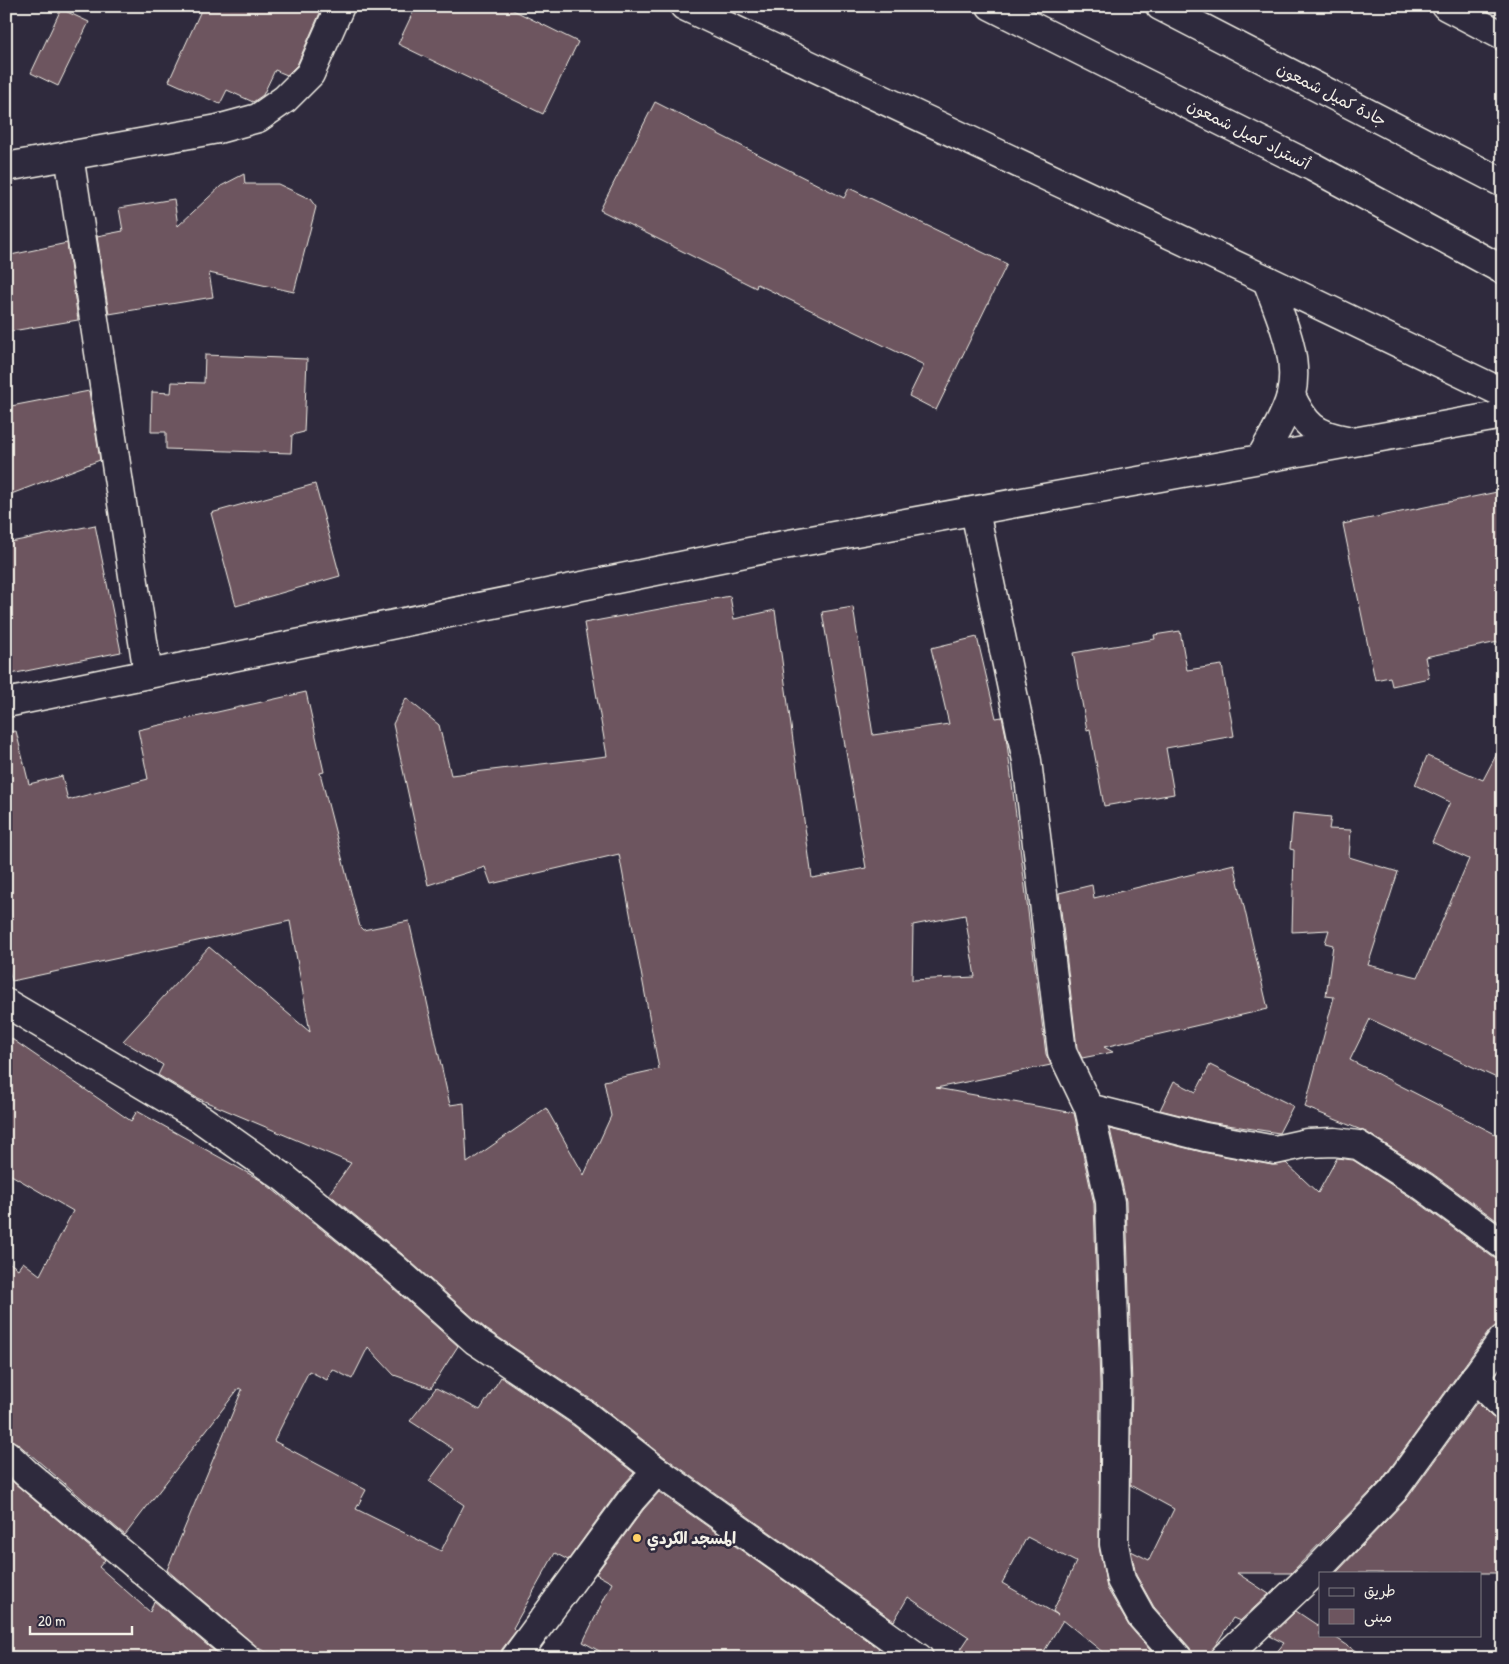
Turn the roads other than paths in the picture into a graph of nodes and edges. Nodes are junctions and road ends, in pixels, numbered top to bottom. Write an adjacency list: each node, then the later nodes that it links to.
1 (340, 6): 7 (main road)
2 (684, 6): 11 (main road)
3 (991, 6): 10 (main road, أتستراد كميل شمعون)
4 (1160, 6): 9 (main road, جادة كميل شمعون)
5 (1446, 6): 6 (main road)
6 (1503, 36)
7 (70, 155): 8 (main road); 18 (main road)
8 (6, 167)
9 (1503, 183)
10 (1503, 270)
11 (1267, 280): 12 (main road); 13 (main road)
12 (1503, 393)
13 (1291, 396): 15 (main road); 16 (main road)
14 (1503, 415): 15 (main road)
15 (1354, 441): 16 (main road)
16 (1261, 458): 17 (main road)
17 (975, 511): 18 (main road); 21 (main road)
18 (148, 674): 19 (main road)
19 (6, 703)
20 (6, 1003): 27 (main road)
21 (1089, 1108): 22 (main road); 31 (main road)
22 (1503, 1245)
23 (1503, 1339): 24 (main road)
24 (1475, 1377): 25 (main road); 32 (main road)
25 (1503, 1406)
26 (6, 1454): 29 (main road)
27 (657, 1471): 28 (main road); 30 (main road)
28 (521, 1656)
29 (247, 1658)
30 (919, 1658)
31 (1178, 1658)
32 (1224, 1658)

